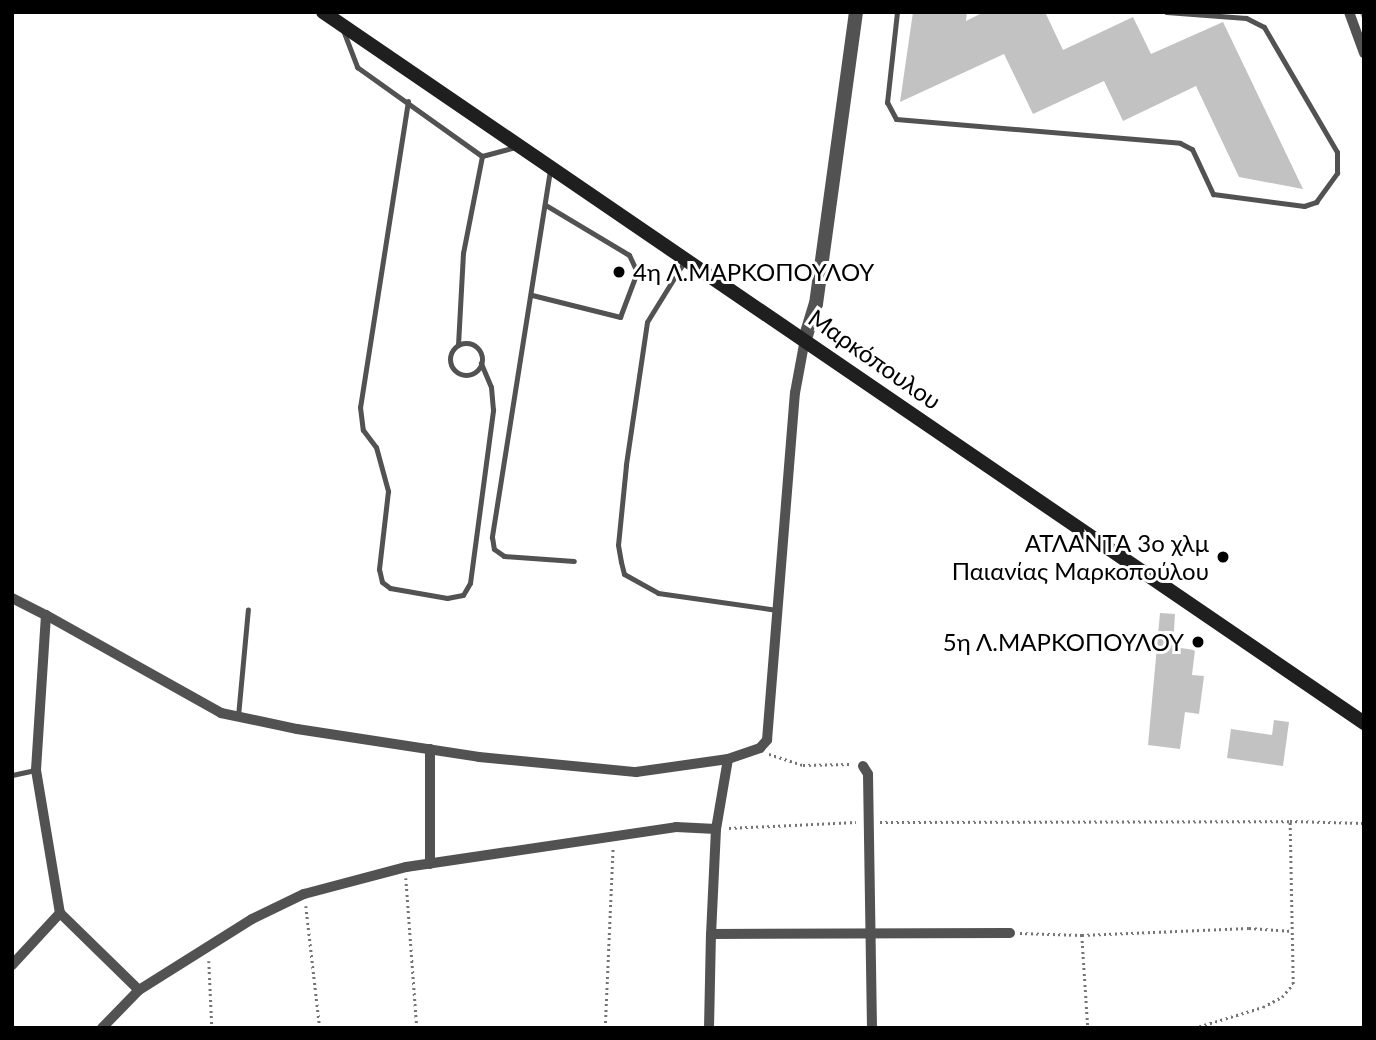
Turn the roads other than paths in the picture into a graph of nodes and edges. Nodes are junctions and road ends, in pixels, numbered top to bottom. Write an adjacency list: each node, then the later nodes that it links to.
1 (323, 12): 6 (main road, Μαρκόπουλου)
2 (856, 12): 15 (street)
3 (897, 12): 4 (lane)
4 (1166, 12)
5 (1349, 12): 7 (street)
6 (341, 24): 8 (lane); 9 (main road, Μαρκόπουλου)
7 (1364, 53)
8 (408, 101): 10 (lane); 17 (lane)
9 (521, 146): 10 (lane); 11 (main road, Μαρκόπουλου)
10 (482, 156): 16 (lane)
11 (550, 166): 12 (lane); 13 (main road, Μαρκόπουλου)
12 (547, 206): 14 (lane); 14 (lane)
13 (685, 259): 15 (main road, Μαρκόπουλου); 21 (lane)
14 (532, 295): 18 (lane)
15 (806, 339): 21 (street); 24 (main road, Μαρκόπουλου)
16 (458, 345): 17 (lane); 17 (lane)
17 (481, 363)
18 (574, 561)
19 (12, 598): 22 (street)
20 (248, 609): 23 (lane)
21 (777, 610): 26 (street)
22 (46, 615): 23 (street); 28 (street)
23 (237, 716): 25 (street)
24 (1364, 723)
25 (430, 749): 26 (street); 31 (street)
26 (728, 759): 30 (street)
27 (863, 765): 33 (street)
28 (36, 771): 29 (lane); 32 (street)
29 (12, 775)
30 (716, 829): 31 (street); 35 (street)
31 (430, 864): 37 (street)
32 (60, 913): 36 (street); 37 (street)
33 (872, 932): 34 (street); 35 (street); 40 (street)
34 (1010, 933)
35 (711, 934): 39 (street)
36 (12, 965)
37 (139, 990): 38 (street)
38 (106, 1026)
39 (709, 1028)
40 (872, 1028)

